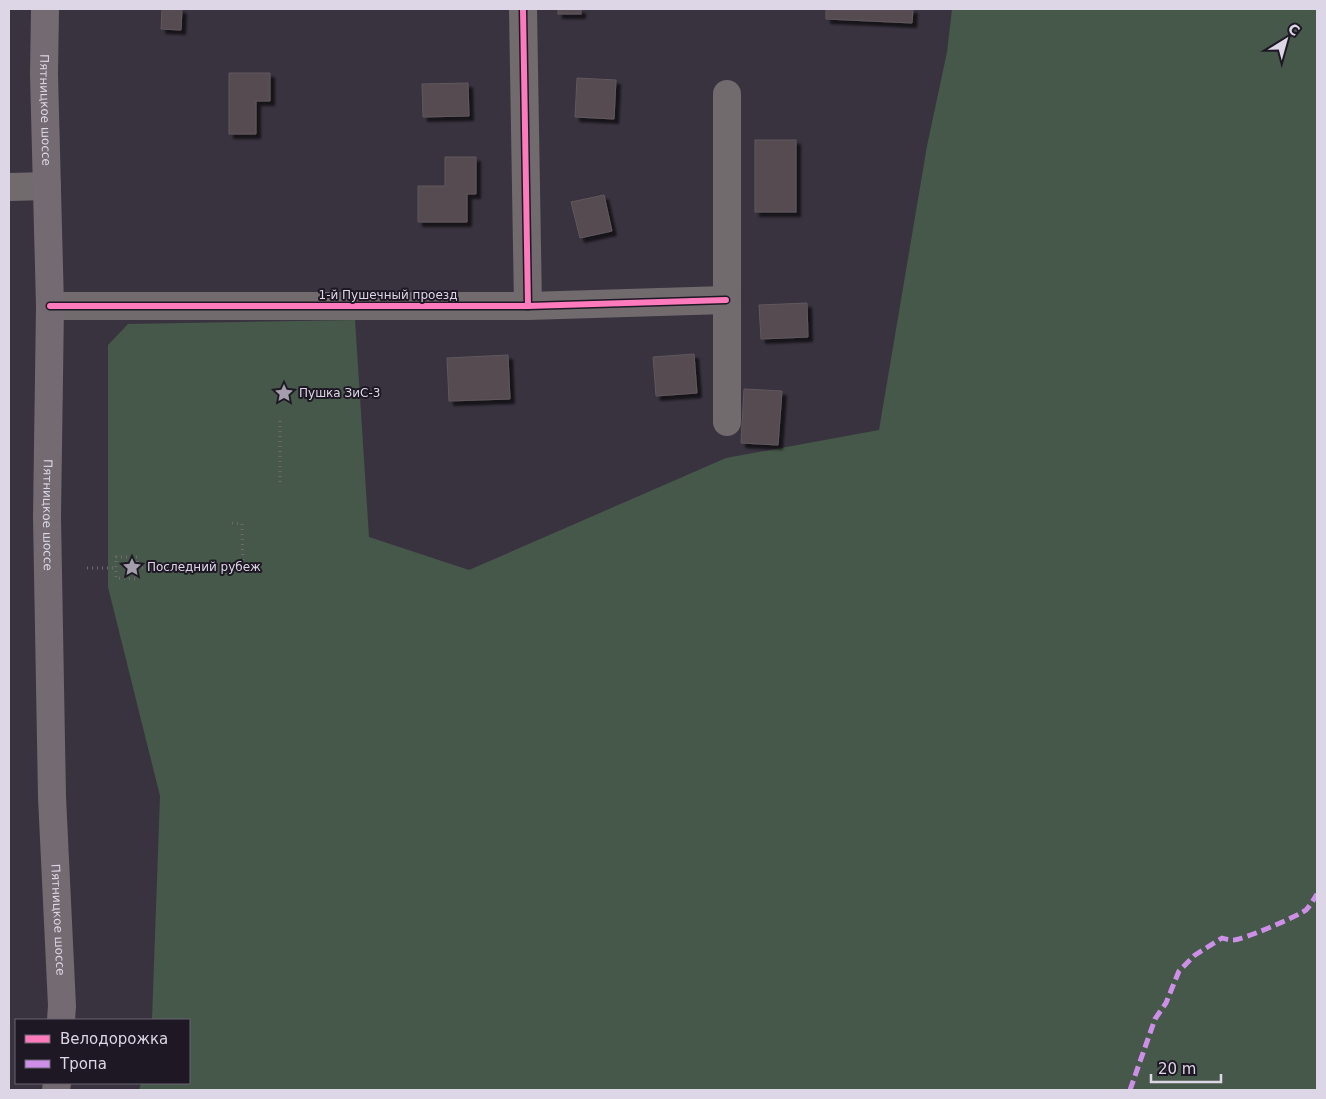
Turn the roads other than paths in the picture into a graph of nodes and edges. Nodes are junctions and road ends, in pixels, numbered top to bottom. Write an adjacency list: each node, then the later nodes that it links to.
1 (45, 9): 4 (main road, Пятницкое шоссе)
2 (523, 9): 8 (street)
3 (727, 94): 6 (street)
4 (46, 186): 5 (street); 7 (main road, Пятницкое шоссе)
5 (9, 187)
6 (726, 300): 8 (street, 1-й Пушечный проезд); 9 (street)
7 (50, 306): 8 (street, 1-й Пушечный проезд); 10 (main road, Пятницкое шоссе)
8 (528, 306)
9 (727, 422)
10 (61, 1019)

